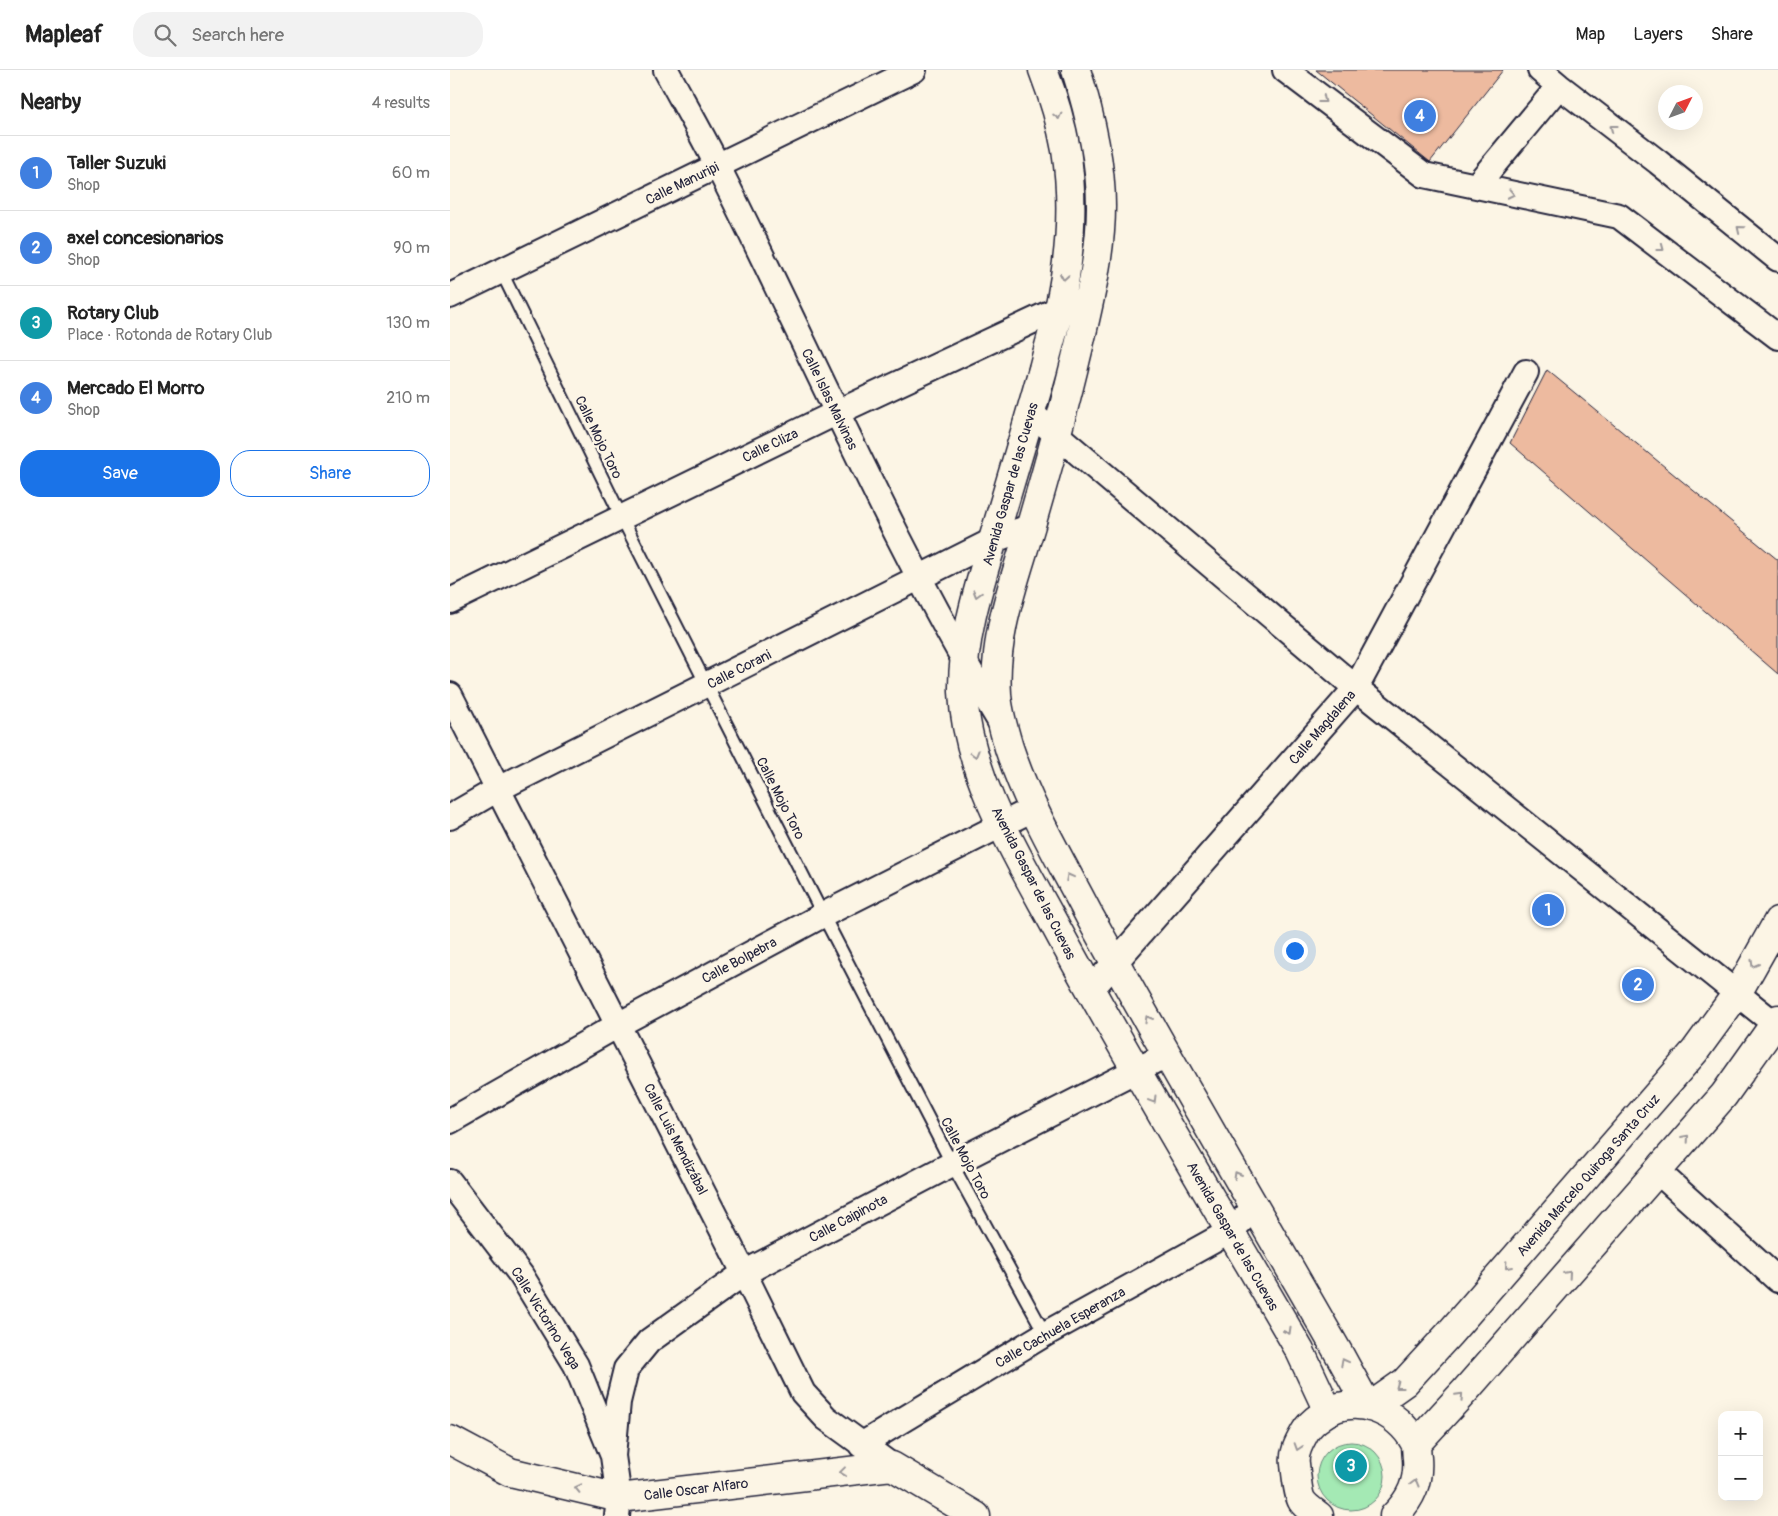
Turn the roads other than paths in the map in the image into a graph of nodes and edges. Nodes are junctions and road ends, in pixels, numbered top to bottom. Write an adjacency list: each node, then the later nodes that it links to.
1 (666, 70): 8 (street, Calle Islas Malvinas)
2 (914, 70): 8 (street, Calle Manuripi)
3 (1043, 70): 14 (main road, Avenida Gaspar de las Cuevas, one-way to 14)
4 (1076, 70): 12 (main road)
5 (1285, 70): 9 (street, one-way to 9)
6 (1540, 70): 7 (street)
7 (1558, 86): 9 (street); 10 (street, one-way to 7)
8 (718, 166): 11 (street, Calle Manuripi); 17 (street, Calle Islas Malvinas)
9 (1476, 186): 15 (street, one-way to 15)
10 (1778, 259)
11 (501, 271): 13 (street, Calle Manuripi); 20 (lane, Calle Mojo Toro)
12 (1091, 295): 14 (street, Calle Cliza); 19 (main road)
13 (450, 296)
14 (1059, 308): 17 (street, Calle Cliza); 18 (main road, Avenida Gaspar de las Cuevas)
15 (1778, 337)
16 (1526, 372): 27 (street, Calle Magdalena)
17 (836, 413): 20 (street, Calle Cliza); 23 (street, Calle Islas Malvinas)
18 (1031, 413): 19 (street); 22 (main road, Avenida Gaspar de las Cuevas)
19 (1057, 436): 21 (main road); 27 (street)
20 (622, 518): 24 (street, Calle Cliza); 26 (lane, Calle Mojo Toro)
21 (1031, 526): 22 (street, Calle Corani); 29 (main road)
22 (992, 541): 23 (street, Calle Corani); 25 (main road, Avenida Gaspar de las Cuevas, one-way to 25)
23 (920, 578): 25 (street, Calle Islas Malvinas); 26 (street, Calle Corani)
24 (450, 601)
25 (963, 660): 29 (street, Calle Islas Malvinas); 33 (main road, Avenida Gaspar de las Cuevas, one-way to 33)
26 (707, 685): 30 (street, Calle Corani); 34 (lane, Calle Mojo Toro)
27 (1356, 688): 36 (street, Calle Magdalena); 38 (street)
28 (450, 695): 30 (street, Calle Luis Mendizábal)
29 (1002, 725): 31 (main road)
30 (498, 789): 32 (street, Calle Corani); 40 (street, Calle Luis Mendizábal)
31 (1033, 810): 33 (street, Calle Bolpebra); 36 (main road, one-way to 31)
32 (450, 816)
33 (1001, 824): 34 (street, Calle Bolpebra); 37 (main road, Avenida Gaspar de las Cuevas)
34 (823, 915): 40 (street, Calle Bolpebra); 44 (lane, Calle Mojo Toro)
35 (1778, 921): 38 (main road, Avenida Marcelo Quiroga Santa Cruz, one-way to 38)
36 (1115, 962): 37 (street, Calle Magdalena); 41 (main road, one-way to 36)
37 (1090, 991): 42 (main road, Avenida Gaspar de las Cuevas)
38 (1738, 992): 39 (street); 52 (main road, Avenida Marcelo Quiroga Santa Cruz, one-way to 52)
39 (1776, 1022): 45 (main road, one-way to 39)
40 (618, 1025): 43 (street, Calle Bolpebra); 49 (street, Calle Luis Mendizábal)
41 (1168, 1054): 42 (street, Calle Caipinota); 47 (main road, one-way to 41)
42 (1135, 1071): 44 (street, Calle Caipinota); 48 (main road, Avenida Gaspar de las Cuevas, one-way to 48)
43 (450, 1121)
44 (952, 1164): 49 (street, Calle Caipinota); 51 (lane, Calle Mojo Toro)
45 (1657, 1171): 50 (street); 55 (main road, one-way to 45)
46 (450, 1182): 57 (street, Calle Victorino Vega)
47 (1255, 1207): 48 (street, Calle Cachuela Esperanza); 52 (main road, one-way to 47)
48 (1231, 1231): 51 (street, Calle Cachuela Esperanza); 53 (main road, Avenida Gaspar de las Cuevas, one-way to 53)
49 (744, 1273): 56 (street, Calle Luis Mendizábal); 57 (street, Calle Caipinota)
50 (1778, 1280)
51 (1045, 1334): 56 (street, Calle Cachuela Esperanza)
52 (1369, 1406): 53 (main road); 55 (main road)
53 (1328, 1411): 60 (main road, one-way to 60)
54 (450, 1440): 59 (main road, Calle Oscar Alfaro, one-way to 54)
55 (1416, 1444): 62 (main road, one-way to 55)
56 (861, 1445): 58 (street, Calle Luis Mendizábal)
57 (613, 1456): 59 (street, Calle Victorino Vega)
58 (892, 1466): 59 (main road, Calle Oscar Alfaro, one-way to 59); 61 (main road, Calle Luis Mendizábal)
59 (618, 1507)
60 (1302, 1511)
61 (976, 1516)
62 (1394, 1516)

